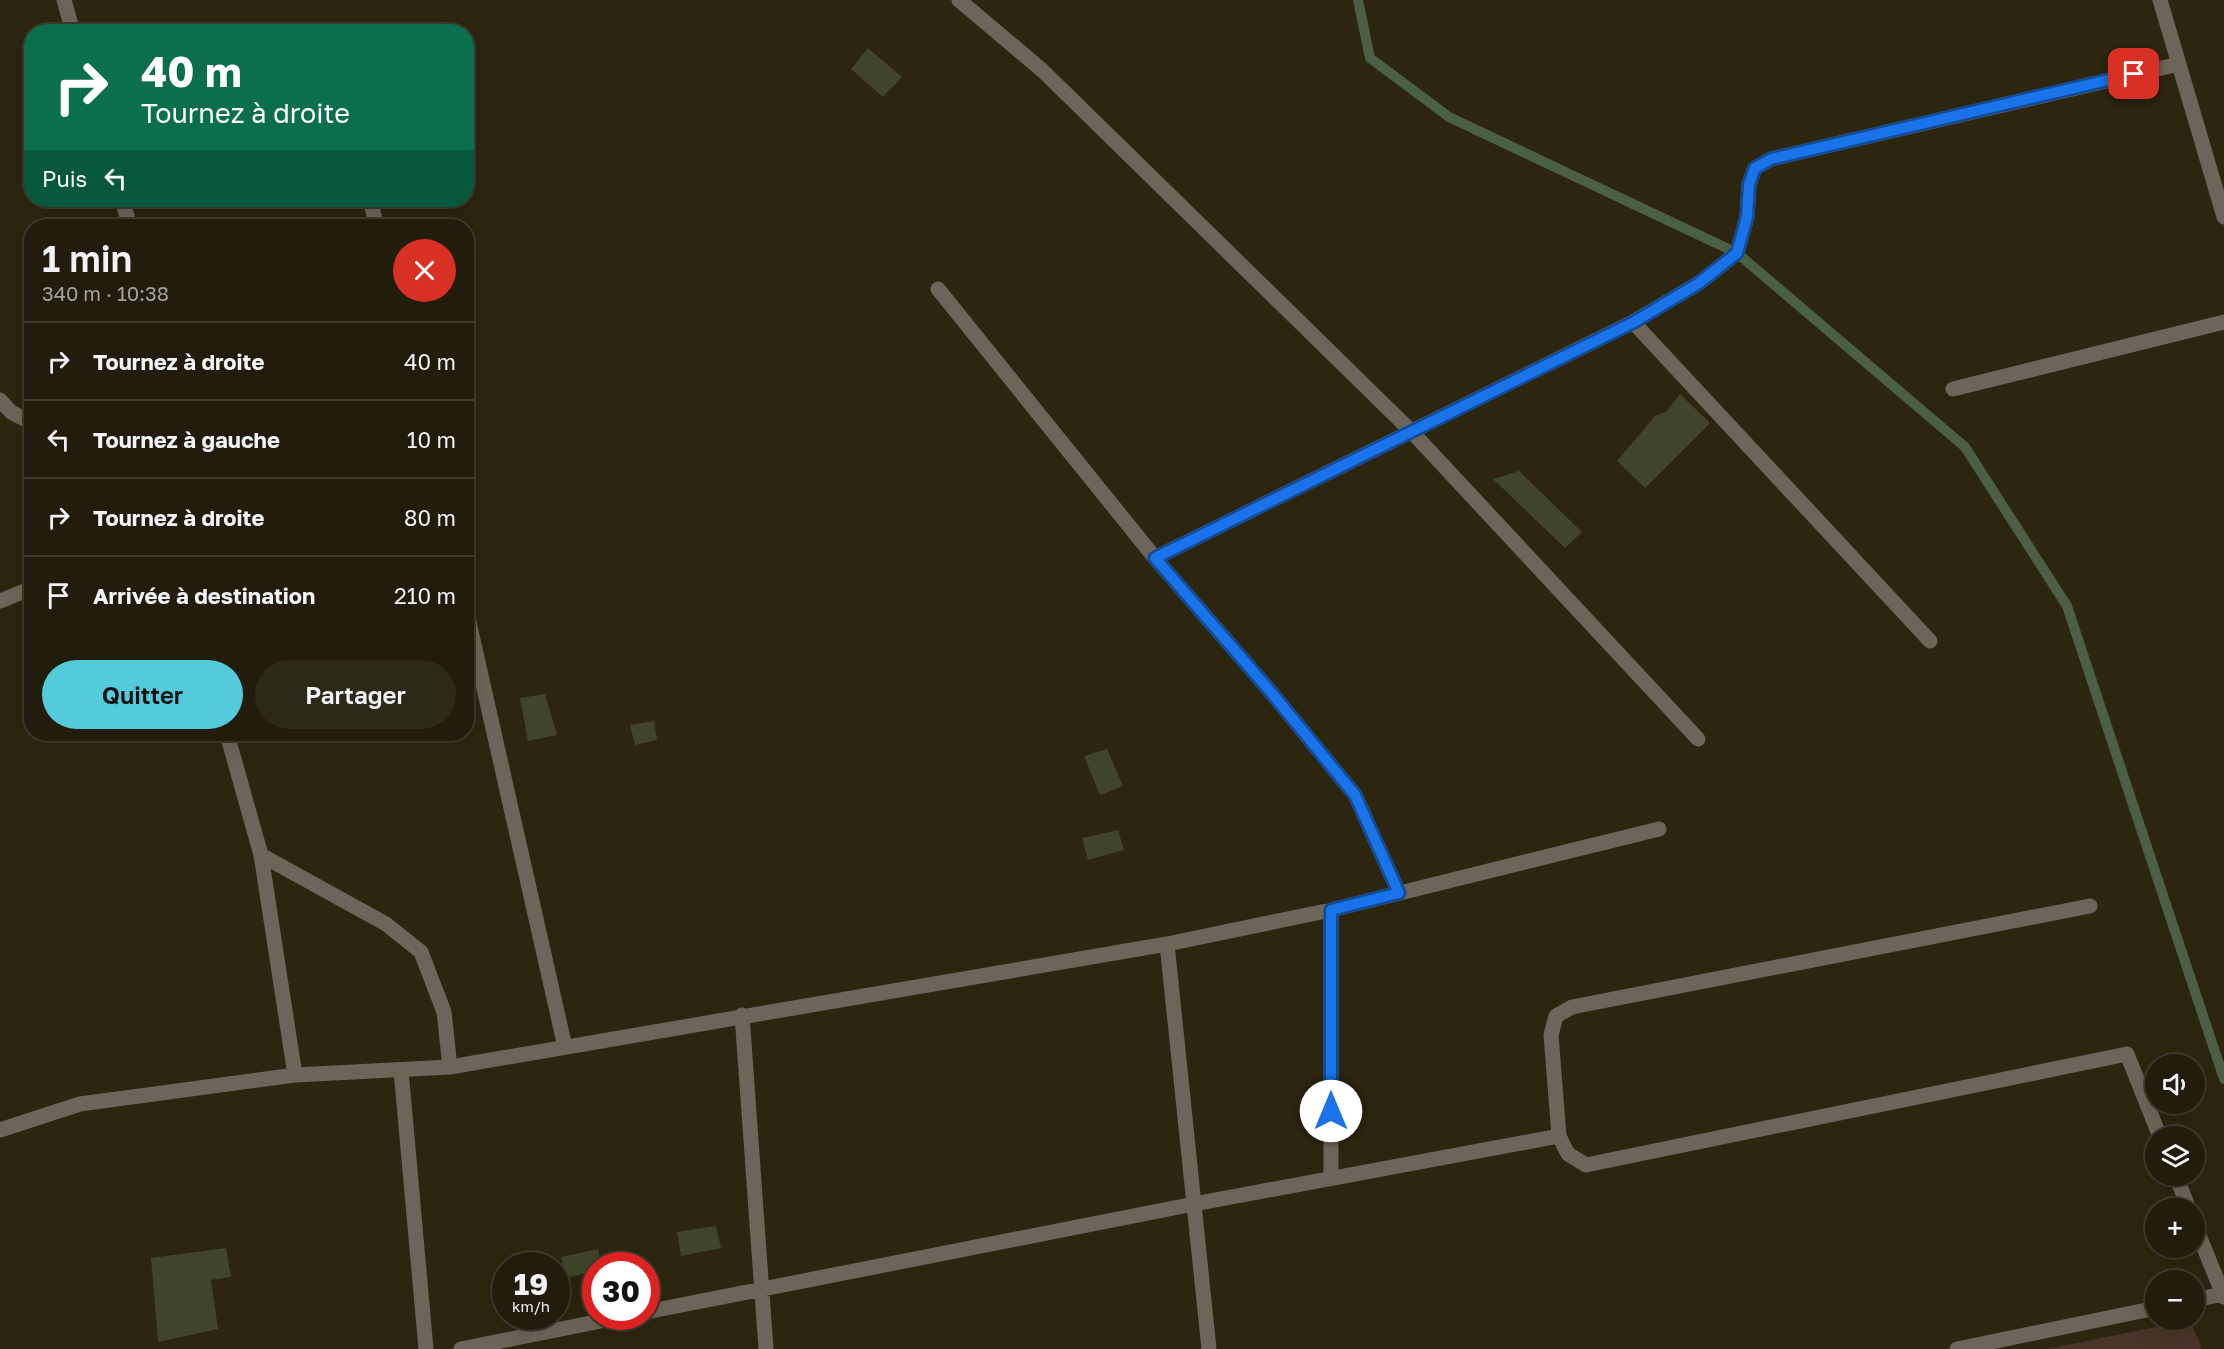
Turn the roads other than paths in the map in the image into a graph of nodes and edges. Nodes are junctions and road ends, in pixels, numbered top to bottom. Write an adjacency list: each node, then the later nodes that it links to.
1 (64, 0): 4 (street)
2 (959, 0): 13 (street)
3 (2160, 0): 5 (street)
4 (71, 24)
5 (2179, 64): 6 (street); 8 (street)
6 (2224, 217)
7 (938, 289): 14 (street)
8 (1634, 322): 13 (street); 17 (street)
9 (2224, 322): 10 (street)
10 (1953, 389)
11 (0, 400): 12 (street)
12 (24, 419)
13 (1412, 432): 14 (street); 19 (street)
14 (1155, 558): 23 (street)
15 (24, 591): 16 (street)
16 (0, 601)
17 (1930, 641)
18 (474, 644): 28 (street)
19 (1698, 739)
20 (229, 741): 22 (street)
21 (1659, 829): 23 (street)
22 (261, 855): 29 (street); 31 (street)
23 (1399, 893): 25 (street)
24 (2090, 906): 34 (street)
25 (1331, 910): 26 (street); 35 (street)
26 (1167, 944): 27 (street); 36 (street)
27 (742, 1016): 28 (street); 38 (street)
28 (565, 1047): 29 (street)
29 (450, 1067): 30 (street)
30 (402, 1070): 31 (street); 44 (street)
31 (295, 1075): 33 (street)
32 (2156, 1126): 34 (street)
33 (0, 1130)
34 (1559, 1136): 35 (street)
35 (1331, 1178): 36 (street)
36 (1194, 1204): 38 (street); 47 (street)
37 (2205, 1250): 39 (street)
38 (762, 1289): 41 (street); 46 (street)
39 (2223, 1295): 40 (street)
40 (2205, 1298)
41 (660, 1309)
42 (2145, 1310): 48 (street)
43 (582, 1325): 45 (street)
44 (426, 1349)
45 (461, 1349)
46 (766, 1349)
47 (1209, 1349)
48 (1957, 1349)

